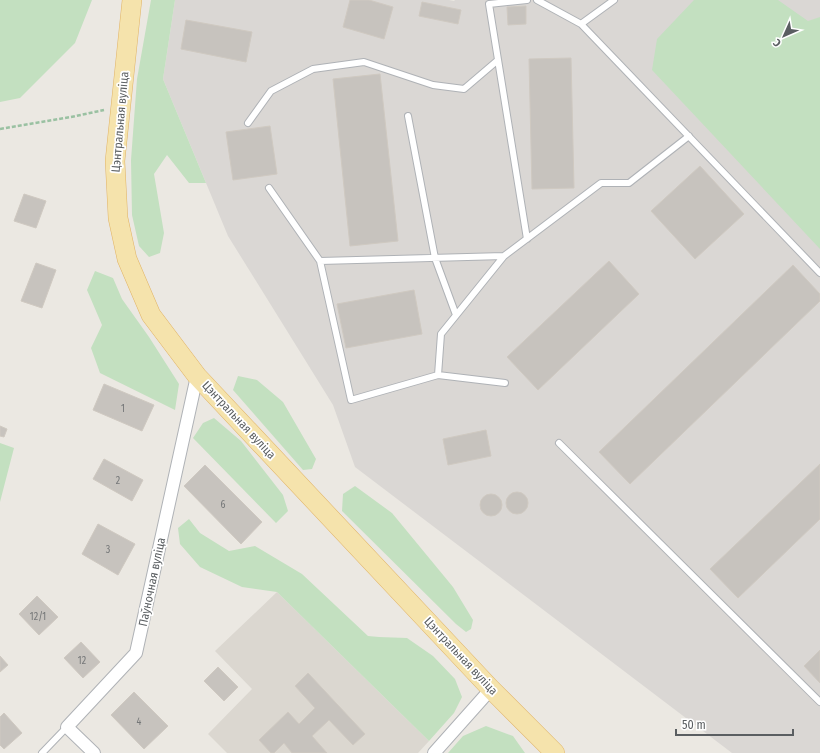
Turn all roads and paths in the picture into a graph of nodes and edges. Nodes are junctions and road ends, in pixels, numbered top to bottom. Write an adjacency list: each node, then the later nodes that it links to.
1 (132, 0): 8 (main road, Цэнтральная вуліца)
2 (527, 0): 5 (lane)
3 (537, 0): 6 (lane)
4 (614, 0): 6 (lane)
5 (489, 2): 7 (lane)
6 (581, 24): 12 (lane)
7 (498, 60): 10 (lane); 14 (lane)
8 (120, 107): 11 (path); 21 (main road, Цэнтральная вуліца)
9 (408, 116): 16 (lane)
10 (248, 123)
11 (0, 129)
12 (689, 136): 14 (lane); 18 (lane)
13 (269, 188): 17 (lane)
14 (527, 239): 15 (lane)
15 (504, 256): 16 (lane); 19 (lane)
16 (435, 258): 17 (lane); 19 (lane)
17 (320, 262): 20 (lane)
18 (820, 273)
19 (456, 315): 20 (lane)
20 (438, 375): 22 (lane)
21 (197, 376): 24 (main road, Цэнтральная вуліца); 26 (street, Паўночная вуліца)
22 (505, 383)
23 (559, 443): 25 (lane)
24 (491, 689): 29 (street); 30 (main road, Цэнтральная вуліца)
25 (820, 702)
26 (67, 726): 27 (lane); 28 (street)
27 (42, 753)
28 (94, 753)
29 (434, 753)
30 (555, 753)

